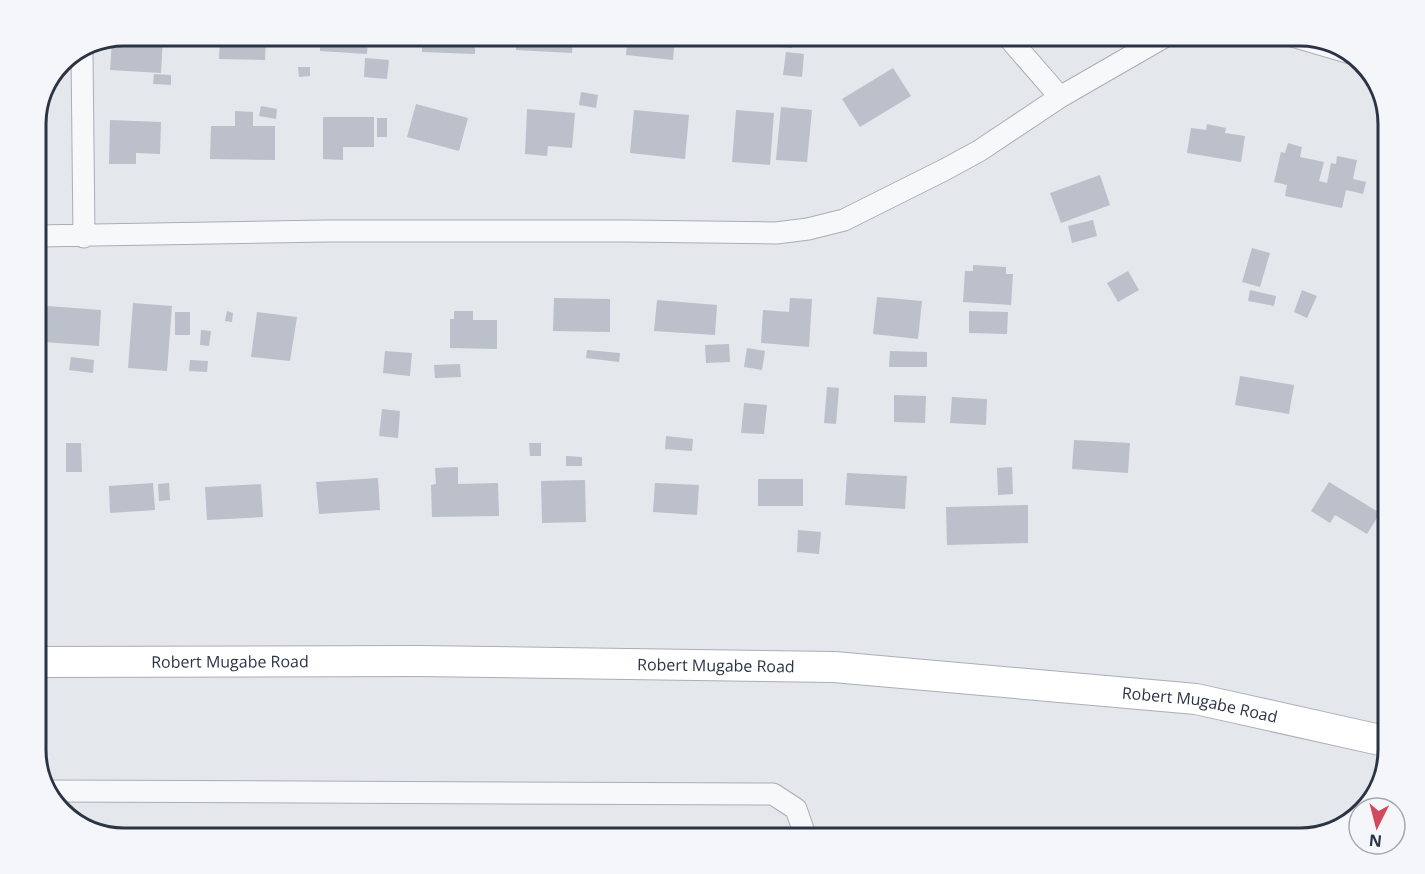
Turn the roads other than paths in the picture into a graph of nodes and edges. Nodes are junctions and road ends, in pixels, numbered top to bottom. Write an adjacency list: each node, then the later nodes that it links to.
1 (1016, 46): 4 (street)
2 (1149, 46): 4 (street)
3 (82, 60): 6 (street)
4 (1060, 97): 6 (street)
5 (47, 236): 6 (street)
6 (84, 237)
7 (47, 662): 8 (main road, Robert Mugabe Road)
8 (1378, 740)
9 (59, 791): 10 (street)
10 (803, 828)

